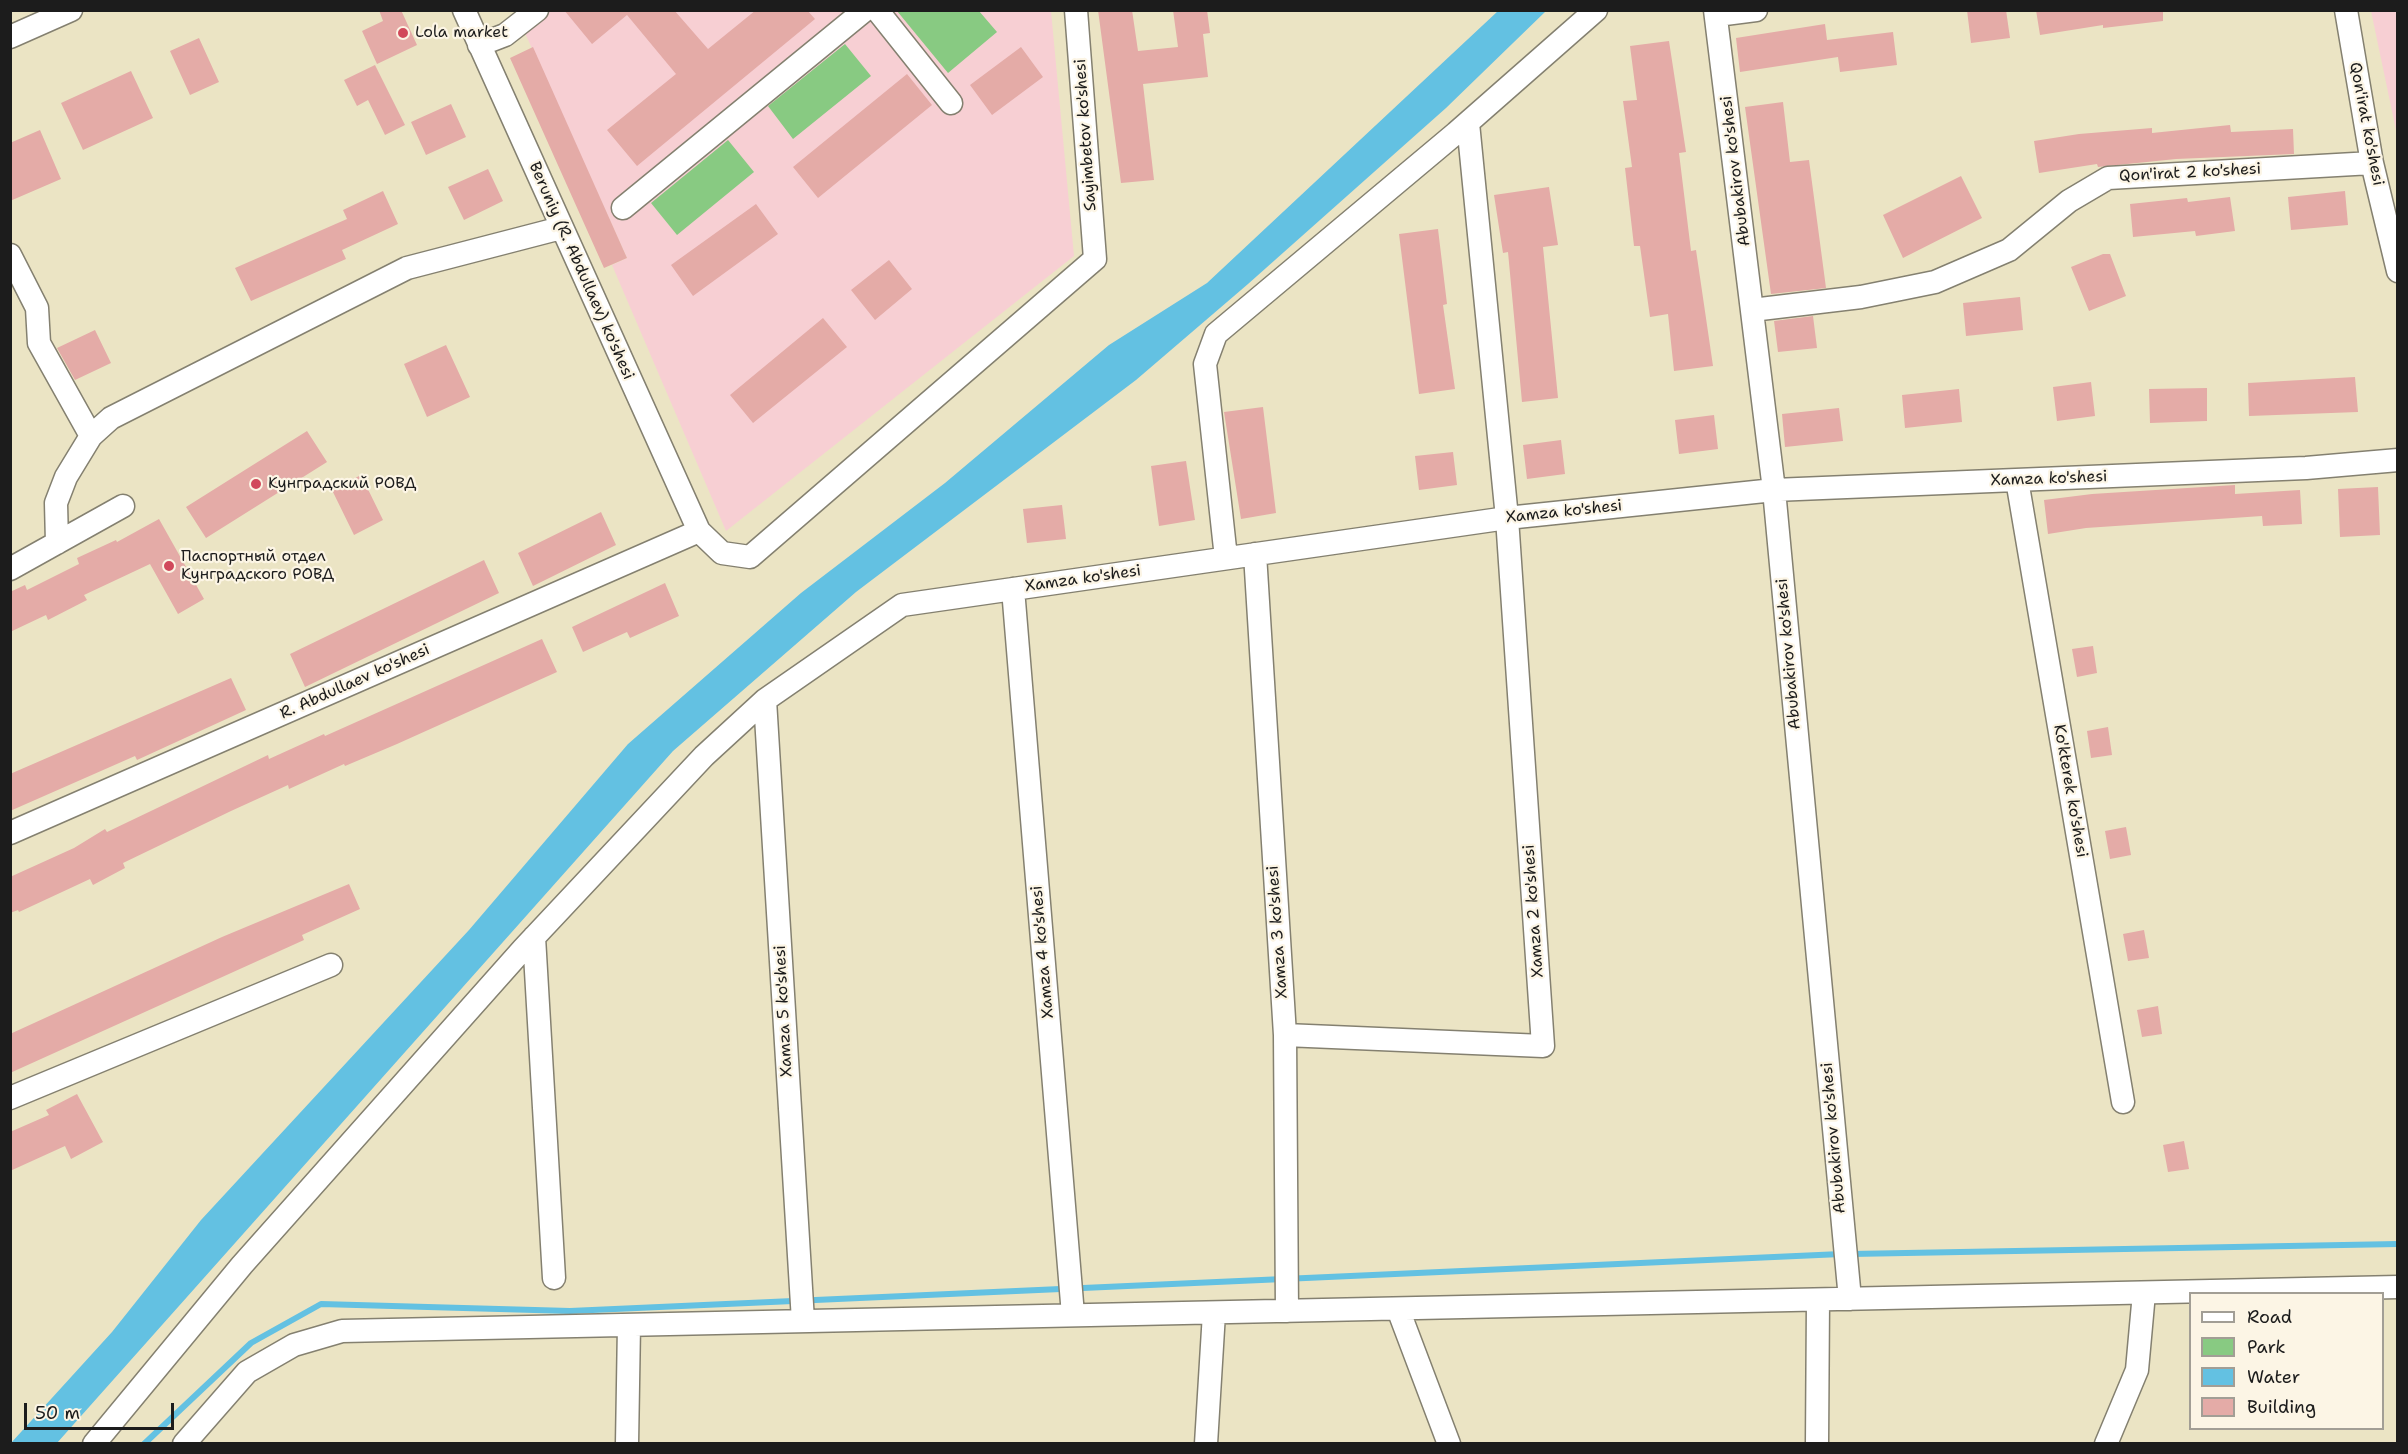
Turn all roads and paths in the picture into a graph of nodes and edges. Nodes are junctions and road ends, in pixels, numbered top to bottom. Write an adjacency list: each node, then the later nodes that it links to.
1 (71, 10): 12 (street)
2 (464, 10): 13 (street, Beruniy (R. Abdullaev) ko'shesi)
3 (537, 10): 13 (street)
4 (865, 10): 11 (street)
5 (876, 10): 14 (street)
6 (1077, 10): 28 (street, Sayimbetov ko'shesi)
7 (1596, 10): 15 (street)
8 (1756, 10): 10 (street)
9 (2346, 10): 16 (street, Qon'irat ko'shesi)
10 (1716, 13): 21 (street, Abubakirov ko'shesi)
11 (839, 18): 17 (street)
12 (10, 37)
13 (479, 45): 18 (street, Beruniy (R. Abdullaev) ko'shesi)
14 (951, 103)
15 (1468, 123): 27 (street); 31 (street)
16 (2372, 163): 20 (street, Qon'irat ko'shesi); 21 (street, Qon'irat 2 ko'shesi)
17 (623, 208)
18 (561, 228): 22 (street); 28 (street, Beruniy (R. Abdullaev) ko'shesi)
19 (10, 255): 22 (street)
20 (2397, 271)
21 (1752, 310): 25 (street, Abubakirov ko'shesi)
22 (91, 436): 29 (street)
23 (2397, 460): 24 (street, Xamza ko'shesi)
24 (2017, 480): 25 (street, Xamza ko'shesi); 40 (street, Ko'kterek ko'shesi)
25 (1774, 490): 27 (street, Xamza ko'shesi); 44 (street, Abubakirov ko'shesi)
26 (123, 506): 29 (street)
27 (1507, 518): 30 (street, Xamza ko'shesi); 38 (street, Xamza 2 ko'shesi)
28 (699, 531): 35 (street, R. Abdullaev ko'shesi)
29 (57, 543): 32 (street)
30 (1255, 554): 31 (street, Xamza ko'shesi); 38 (street, Xamza 3 ko'shesi)
31 (1226, 558): 33 (street, Xamza ko'shesi)
32 (10, 569)
33 (1013, 589): 34 (street, Xamza ko'shesi); 49 (street, Xamza 4 ko'shesi)
34 (765, 700): 36 (street, Xamza ko'shesi); 50 (street, Xamza 5 ko'shesi)
35 (10, 833)
36 (534, 937): 41 (street); 52 (street, Xamza ko'shesi)
37 (331, 965): 39 (street)
38 (1285, 1035): 47 (street, Xamza 3 ko'shesi)
39 (10, 1098)
40 (2123, 1102)
41 (554, 1278)
42 (2397, 1287): 43 (street)
43 (2144, 1293): 44 (street); 58 (street)
44 (1850, 1299): 45 (street)
45 (1818, 1300): 46 (street); 57 (street)
46 (1398, 1309): 47 (street); 56 (street)
47 (1287, 1311): 48 (street)
48 (1215, 1312): 49 (street); 55 (street)
49 (1072, 1316): 50 (street)
50 (803, 1321): 51 (street)
51 (629, 1325): 53 (street); 54 (street)
52 (94, 1443)
53 (184, 1443)
54 (627, 1443)
55 (1206, 1443)
56 (1449, 1443)
57 (1817, 1443)
58 (2106, 1443)

